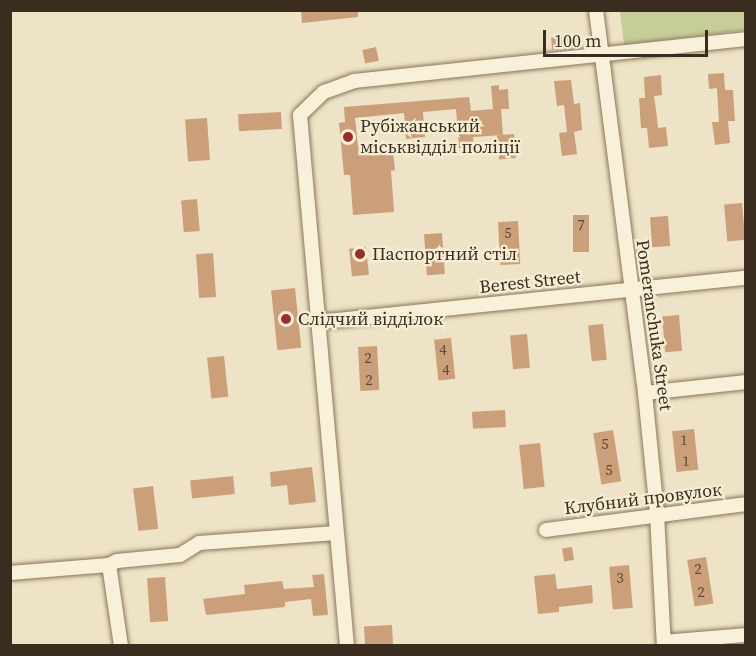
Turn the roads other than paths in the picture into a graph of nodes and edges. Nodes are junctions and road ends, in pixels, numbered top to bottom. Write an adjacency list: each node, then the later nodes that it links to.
1 (596, 10): 3 (street, Pomeranchuka Street)
2 (746, 39): 3 (street)
3 (600, 56): 5 (street, Pomeranchuka Street); 6 (street)
4 (746, 278): 5 (street, Berest Street)
5 (630, 289): 6 (street, Berest Street); 8 (street, Pomeranchuka Street)
6 (318, 322): 12 (street)
7 (746, 382): 8 (street)
8 (645, 393): 10 (street, Pomeranchuka Street)
9 (746, 504): 10 (street, Клубний провулок)
10 (657, 514): 11 (street, Клубний провулок); 16 (street, Pomeranchuka Street)
11 (546, 530)
12 (336, 533): 13 (street); 18 (street)
13 (109, 566): 14 (street); 17 (street)
14 (10, 573)
15 (746, 635): 16 (street)
16 (664, 644)
17 (121, 645)
18 (347, 645)

